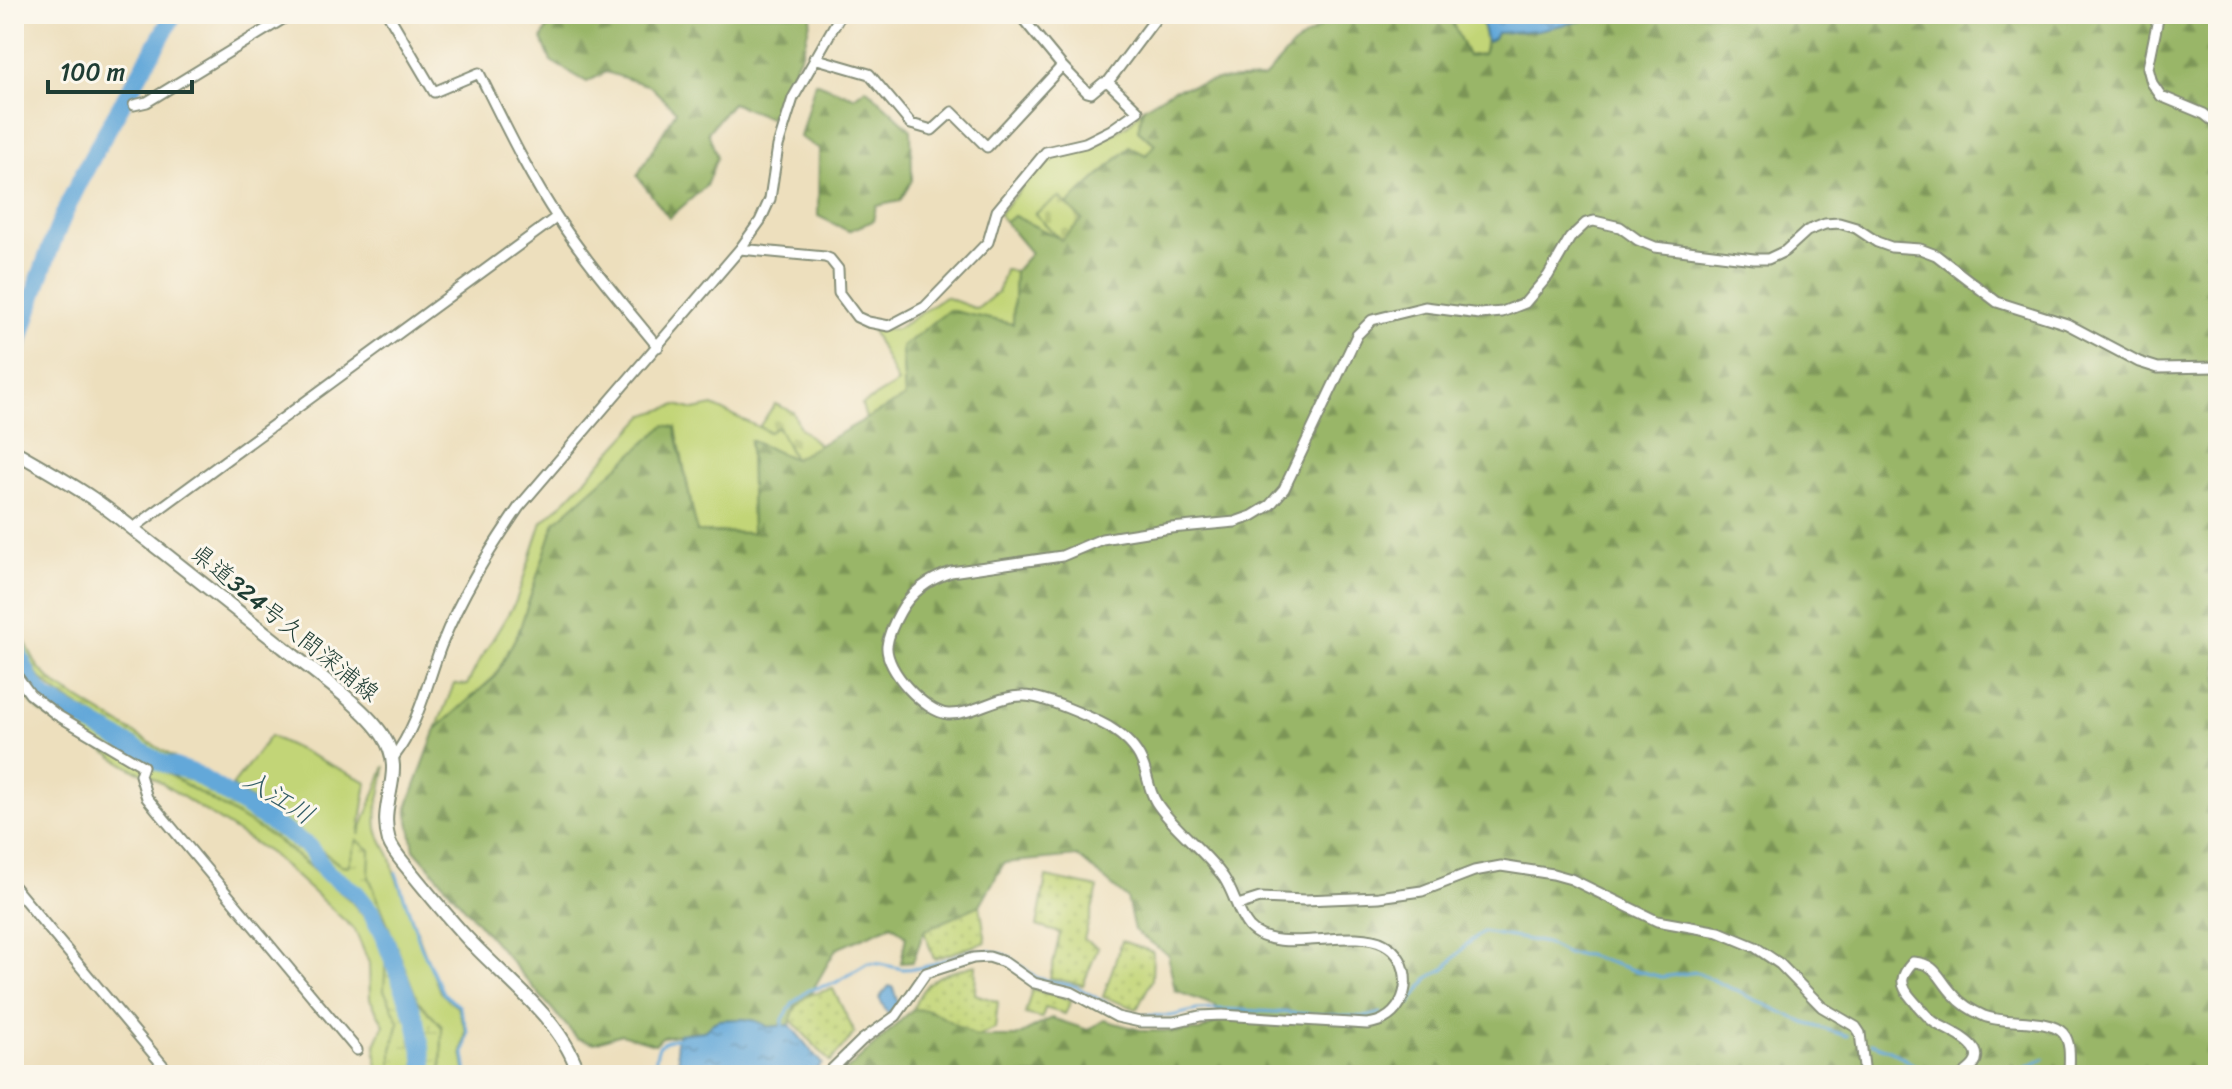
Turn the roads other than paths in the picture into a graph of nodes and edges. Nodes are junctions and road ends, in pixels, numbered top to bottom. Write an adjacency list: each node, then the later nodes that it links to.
1 (291, 14): 10 (street)
2 (388, 14): 12 (street)
3 (841, 14): 7 (street)
4 (1019, 14): 8 (street)
5 (1159, 14): 9 (street)
6 (2159, 14): 11 (street)
7 (814, 58): 8 (street); 13 (street)
8 (1062, 66): 9 (street)
9 (1108, 82): 13 (street)
10 (134, 105)
11 (2218, 125)
12 (557, 217): 14 (street); 17 (street)
13 (740, 249): 14 (street)
14 (658, 347): 19 (street)
15 (2218, 367): 21 (street)
16 (14, 451): 17 (main road, 県道324号久間深浦線)
17 (132, 529): 19 (main road, 県道324号久間深浦線)
18 (14, 672): 22 (street)
19 (393, 758): 24 (main road)
20 (14, 887): 23 (street)
21 (1238, 905): 25 (street); 26 (street)
22 (357, 1050)
23 (171, 1075)
24 (579, 1075)
25 (826, 1075)
26 (1865, 1075)
27 (1962, 1075): 28 (street)
28 (2069, 1075)

